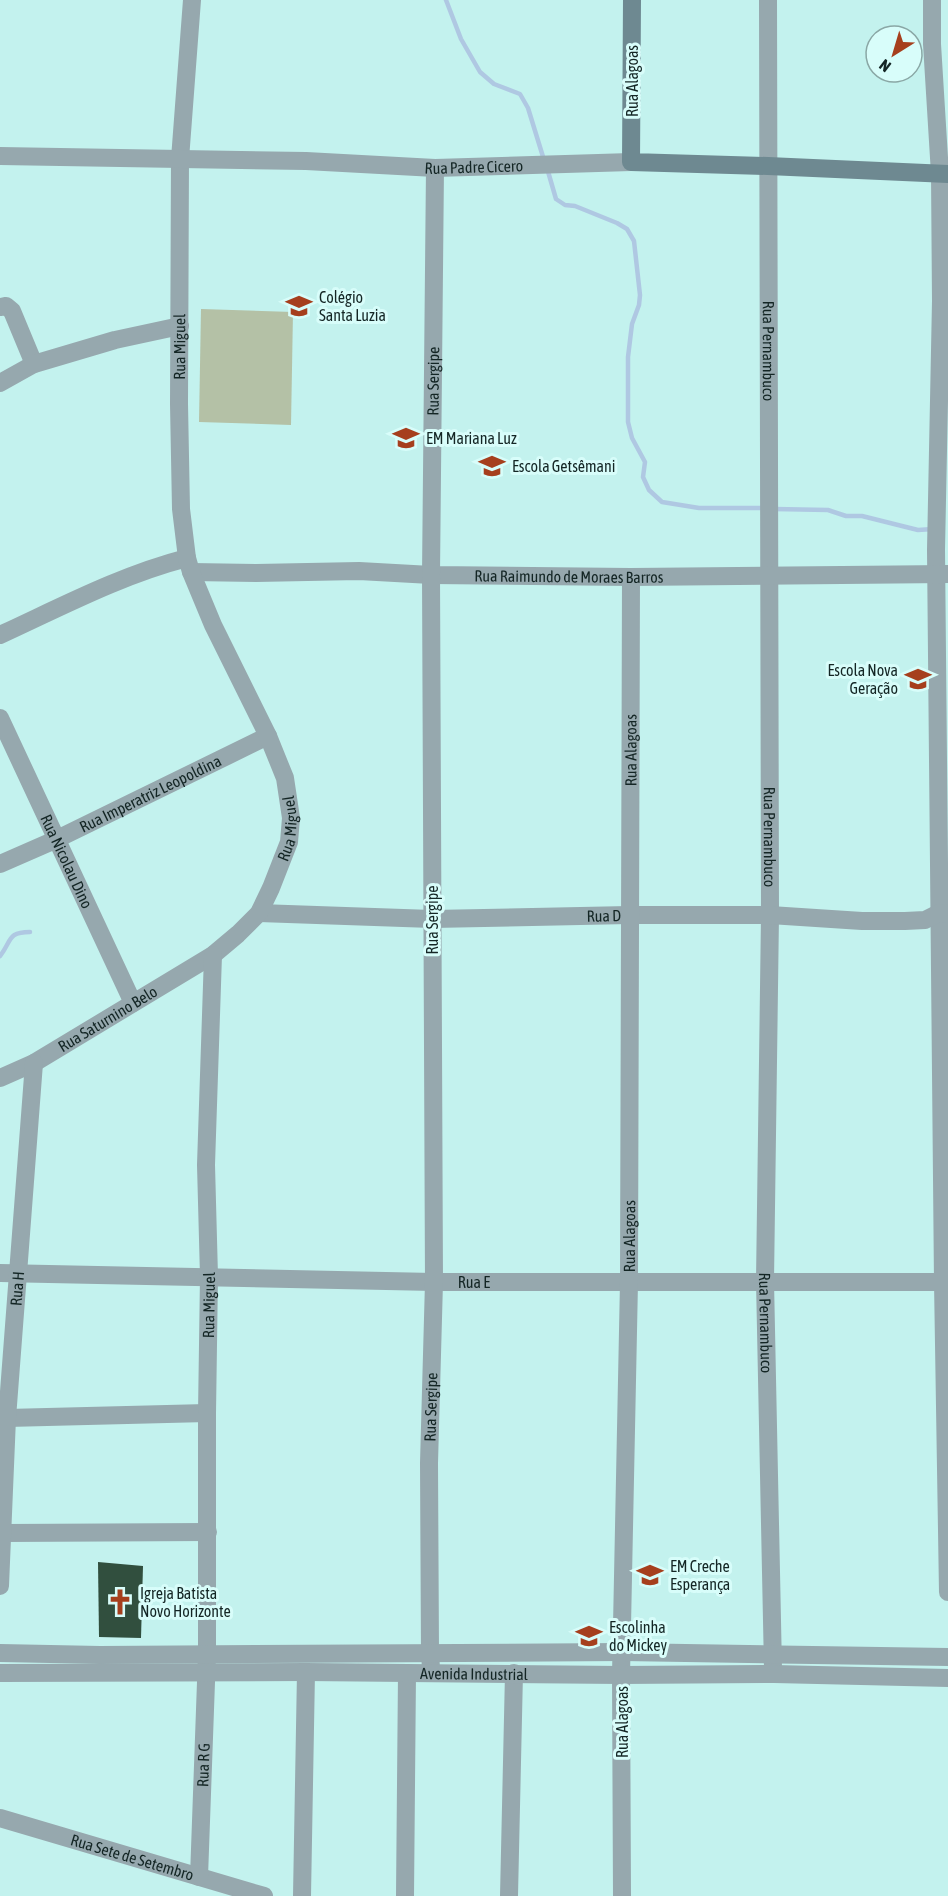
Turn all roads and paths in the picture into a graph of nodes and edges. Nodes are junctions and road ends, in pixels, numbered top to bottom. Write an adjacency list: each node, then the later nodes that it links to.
1 (192, 0): 7 (street, Rua Miguel)
2 (632, 0): 8 (main road, Rua Alagoas)
3 (768, 0): 9 (street, Rua Pernambuco)
4 (932, 0): 5 (street)
5 (940, 44): 11 (street)
6 (0, 156): 7 (street, Rua Padre Cicero)
7 (180, 159): 10 (street, Rua Padre Cicero); 13 (street, Rua Miguel)
8 (632, 162): 9 (main road, Rua Padre Cicero); 10 (street, Rua Padre Cicero)
9 (768, 166): 11 (main road, Rua Padre Cicero); 19 (street, Rua Pernambuco)
10 (435, 168): 18 (street, Rua Sergipe)
11 (944, 174): 17 (street)
12 (0, 307): 14 (street)
13 (180, 326): 14 (street); 16 (street, Rua Miguel)
14 (34, 364): 15 (street)
15 (0, 383)
16 (189, 565): 18 (street, Rua Raimundo de Moraes Barros); 21 (street, Rua Raimundo de Moraes Barros); 23 (street, Rua Miguel)
17 (942, 574): 19 (street, Rua Raimundo de Moraes Barros); 27 (street)
18 (431, 575): 20 (street, Rua Raimundo de Moraes Barros); 30 (street, Rua Sergipe)
19 (770, 575): 20 (street, Rua Raimundo de Moraes Barros); 29 (street, Rua Pernambuco)
20 (631, 577): 28 (street, Rua Alagoas)
21 (0, 635)
22 (0, 718): 24 (street, Rua Nicolau Dino)
23 (268, 736): 24 (street, Rua Imperatriz Leopoldina); 26 (street, Rua Miguel)
24 (55, 840): 25 (street, Rua Imperatriz Leopoldina); 32 (street, Rua Nicolau Dino)
25 (0, 864)
26 (259, 913): 30 (street, Rua D); 31 (street, Rua Miguel)
27 (944, 914): 29 (street, Rua D); 40 (street)
28 (629, 915): 29 (street, Rua D); 30 (street, Rua D); 39 (street, Rua Alagoas)
29 (770, 915): 38 (street, Rua Pernambuco)
30 (432, 919): 37 (street, Rua Sergipe)
31 (213, 955): 32 (street, Rua Saturnino Belo); 36 (street, Rua Miguel)
32 (133, 1003): 33 (street, Rua Saturnino Belo)
33 (33, 1063): 34 (street, Rua Saturnino Belo); 35 (street, Rua H)
34 (0, 1078)
35 (9, 1273): 36 (street, Rua E); 42 (street, Rua H)
36 (209, 1276): 37 (street, Rua E); 41 (street, Rua Miguel)
37 (434, 1281): 39 (street, Rua E); 47 (street, Rua Sergipe)
38 (765, 1281): 39 (street, Rua E); 40 (street, Rua E); 51 (street, Rua Pernambuco)
39 (629, 1282): 48 (street, Rua Alagoas)
40 (945, 1282): 46 (street)
41 (207, 1413): 42 (street); 43 (street, Rua Miguel)
42 (7, 1418): 44 (street, Rua H)
43 (208, 1532): 44 (street); 50 (street, Rua Miguel)
44 (4, 1533): 45 (street, Rua H)
45 (0, 1586)
46 (948, 1592)
47 (430, 1652): 48 (street, Avenida Industrial); 50 (street, Avenida Industrial); 57 (street, Rua Sergipe)
48 (622, 1652): 51 (street, Avenida Industrial); 60 (street, Rua Alagoas)
49 (0, 1653): 50 (street, Avenida Industrial)
50 (207, 1654): 55 (street, Rua R G)
51 (772, 1654): 52 (street, Avenida Industrial); 59 (street, Rua Pernambuco)
52 (948, 1657)
53 (306, 1672): 55 (street, Avenida Industrial); 56 (street, Avenida Industrial); 65 (street)
54 (0, 1673): 55 (street, Avenida Industrial)
55 (206, 1673): 63 (street, Rua R G)
56 (407, 1673): 57 (street, Avenida Industrial); 66 (street)
57 (432, 1673): 58 (street, Avenida Industrial)
58 (514, 1673): 60 (street, Avenida Industrial); 67 (street)
59 (774, 1674): 60 (street, Avenida Industrial); 61 (street, Avenida Industrial)
60 (621, 1675): 68 (street, Rua Alagoas)
61 (948, 1678)
62 (0, 1818): 63 (street, Rua Sete de Setembro)
63 (199, 1876): 64 (street, Rua Sete de Setembro)
64 (264, 1896)
65 (302, 1896)
66 (405, 1896)
67 (509, 1896)
68 (622, 1896)

